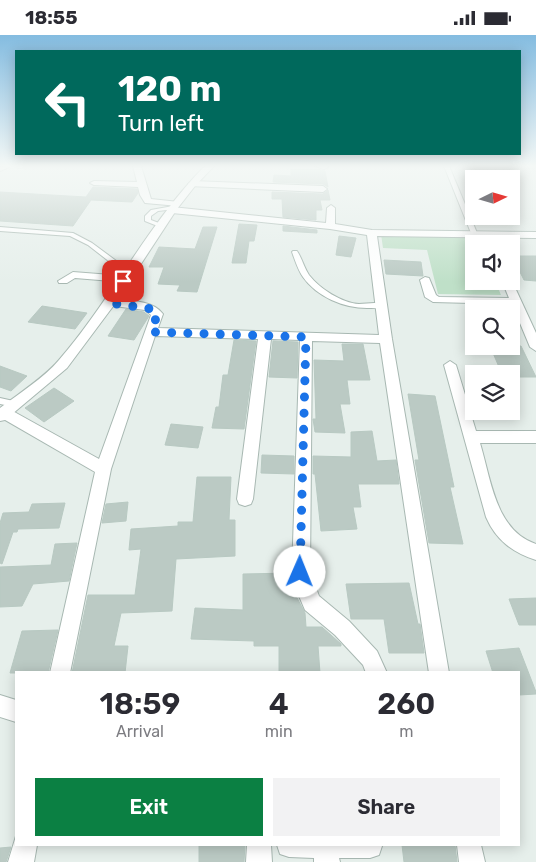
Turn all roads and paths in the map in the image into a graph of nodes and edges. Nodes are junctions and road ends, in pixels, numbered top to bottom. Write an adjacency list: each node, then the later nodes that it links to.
1 (161, 205): 4 (street)
2 (177, 205): 4 (street)
3 (462, 205): 10 (lane)
4 (174, 208): 6 (street); 6 (lane); 7 (street)
5 (331, 208): 7 (street)
6 (162, 226): 14 (street)
7 (330, 226): 9 (street)
8 (0, 229): 14 (lane)
9 (372, 233): 10 (street); 20 (street)
10 (474, 233): 11 (street)
11 (485, 234): 12 (street)
12 (536, 235)
13 (295, 252): 20 (lane)
14 (132, 267): 15 (street)
15 (124, 279): 17 (street); 19 (street)
16 (425, 280): 18 (street)
17 (63, 281)
18 (465, 300)
19 (110, 303): 22 (street); 28 (street)
20 (382, 306): 25 (street)
21 (520, 310): 26 (street)
22 (152, 332): 23 (street); 31 (street)
23 (264, 335): 24 (street); 32 (street)
24 (306, 337): 25 (street); 35 (street)
25 (386, 339): 36 (street)
26 (536, 347)
27 (450, 365): 29 (street)
28 (5, 409): 31 (street)
29 (470, 437): 30 (street); 33 (street)
30 (536, 437)
31 (103, 469): 34 (street)
32 (245, 499)
33 (536, 551)
34 (60, 671)
35 (376, 671)
36 (439, 671)
37 (0, 706): 38 (street)
38 (15, 711)
39 (25, 846): 45 (street)
40 (259, 846): 46 (street)
41 (293, 846): 44 (street)
42 (370, 846): 44 (street)
43 (469, 846): 47 (street)
44 (326, 855)
45 (21, 862)
46 (259, 862)
47 (472, 862)

